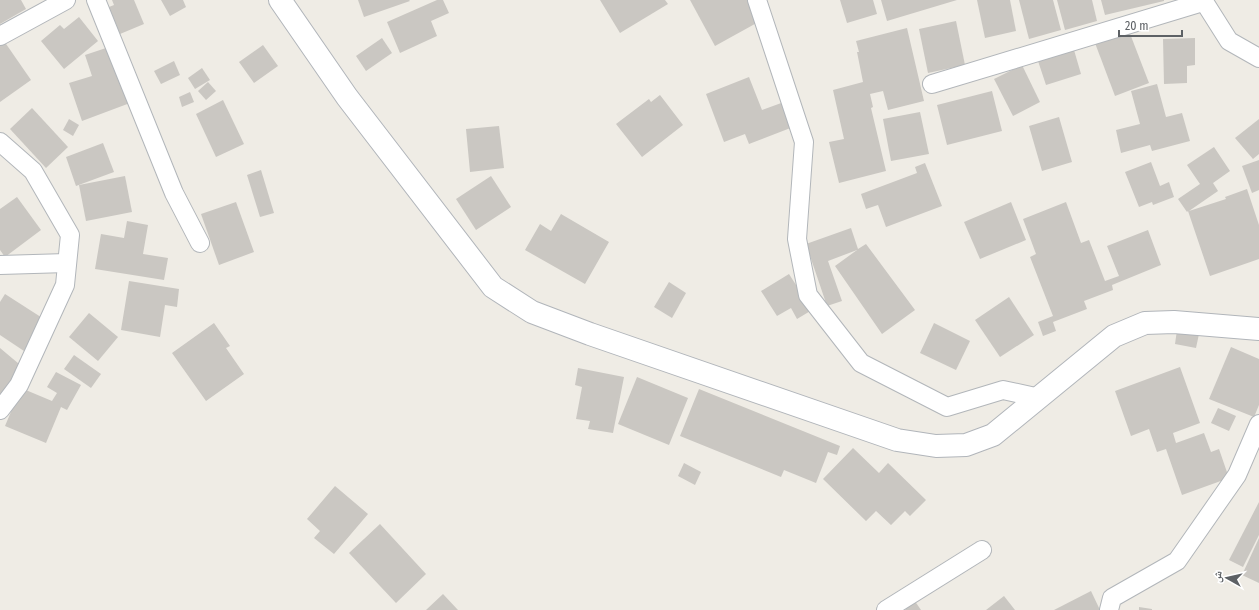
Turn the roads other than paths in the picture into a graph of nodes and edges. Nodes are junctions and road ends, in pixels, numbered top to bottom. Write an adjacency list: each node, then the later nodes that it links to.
1 (66, 0): 6 (street)
2 (96, 0): 10 (street)
3 (280, 0): 14 (main road)
4 (757, 0): 14 (street)
5 (1203, 1): 7 (street); 8 (street)
6 (0, 36)
7 (1259, 58)
8 (932, 84)
9 (0, 142): 11 (street)
10 (200, 243)
11 (67, 263): 12 (street); 15 (street)
12 (0, 265)
13 (1259, 329): 14 (main road)
14 (1040, 398)
15 (0, 410)
16 (1259, 424): 19 (street)
17 (982, 550): 18 (street)
18 (886, 610)
19 (1109, 610)

